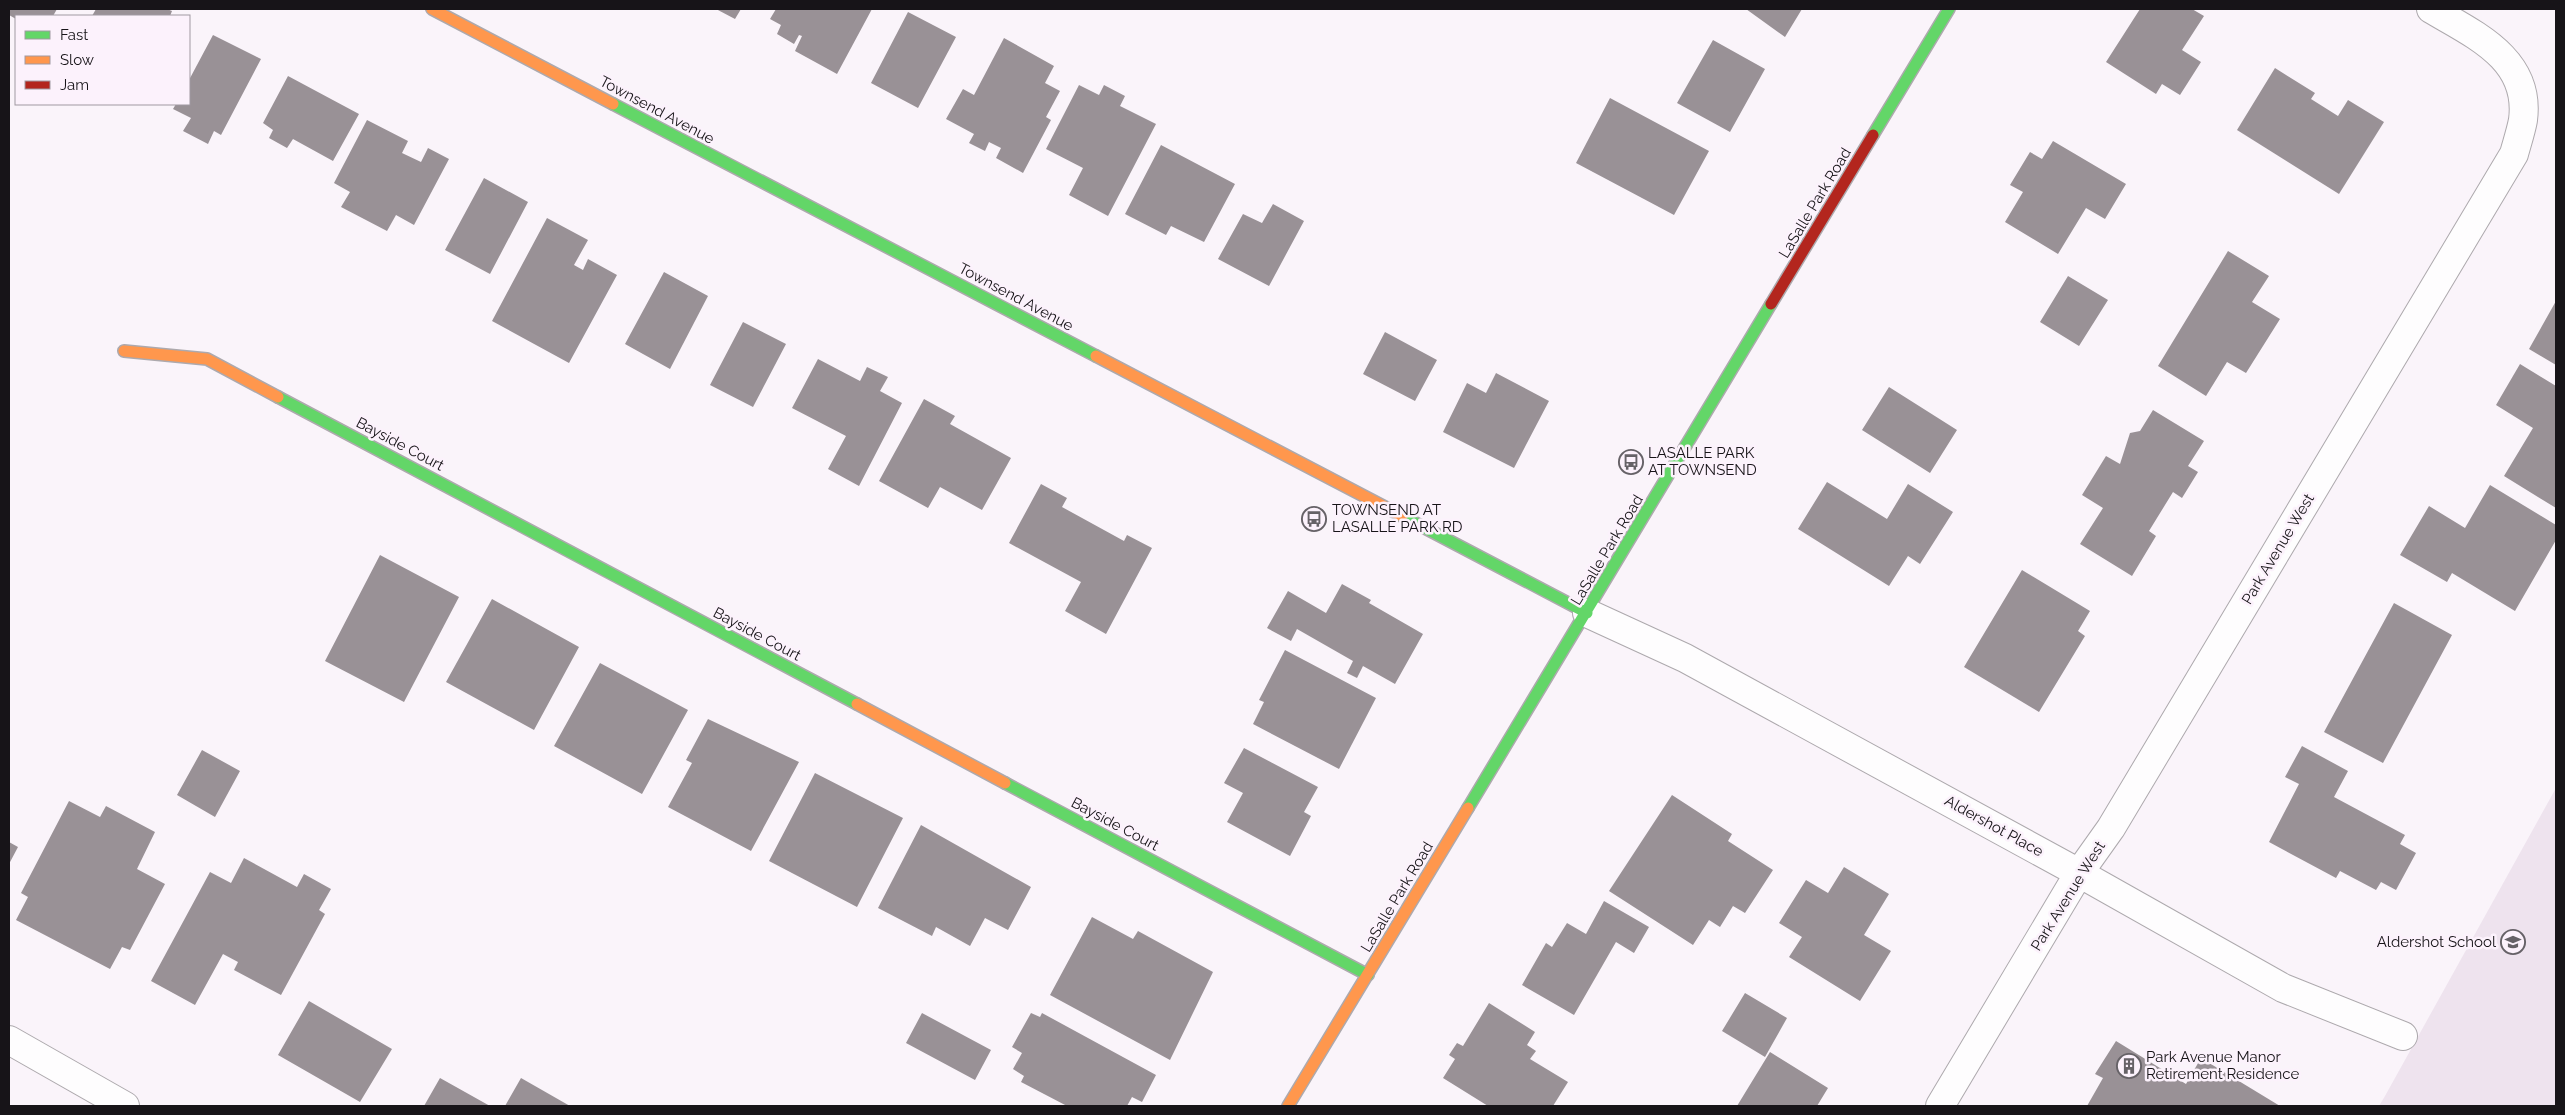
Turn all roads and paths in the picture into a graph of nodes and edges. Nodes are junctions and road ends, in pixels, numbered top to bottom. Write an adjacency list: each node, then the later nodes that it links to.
1 (432, 9): 5 (street, Townsend Avenue)
2 (1949, 9): 5 (street, LaSalle Park Road)
3 (2431, 9): 6 (street, Park Avenue West)
4 (124, 351): 7 (street, Bayside Court)
5 (1587, 613): 6 (street, Aldershot Place); 7 (street, LaSalle Park Road)
6 (2079, 873): 8 (street, Aldershot Place); 12 (street, Park Avenue West)
7 (1368, 975): 11 (street, LaSalle Park Road)
8 (2403, 1036)
9 (9, 1040): 10 (street)
10 (126, 1106)
11 (1288, 1106)
12 (1940, 1106)

